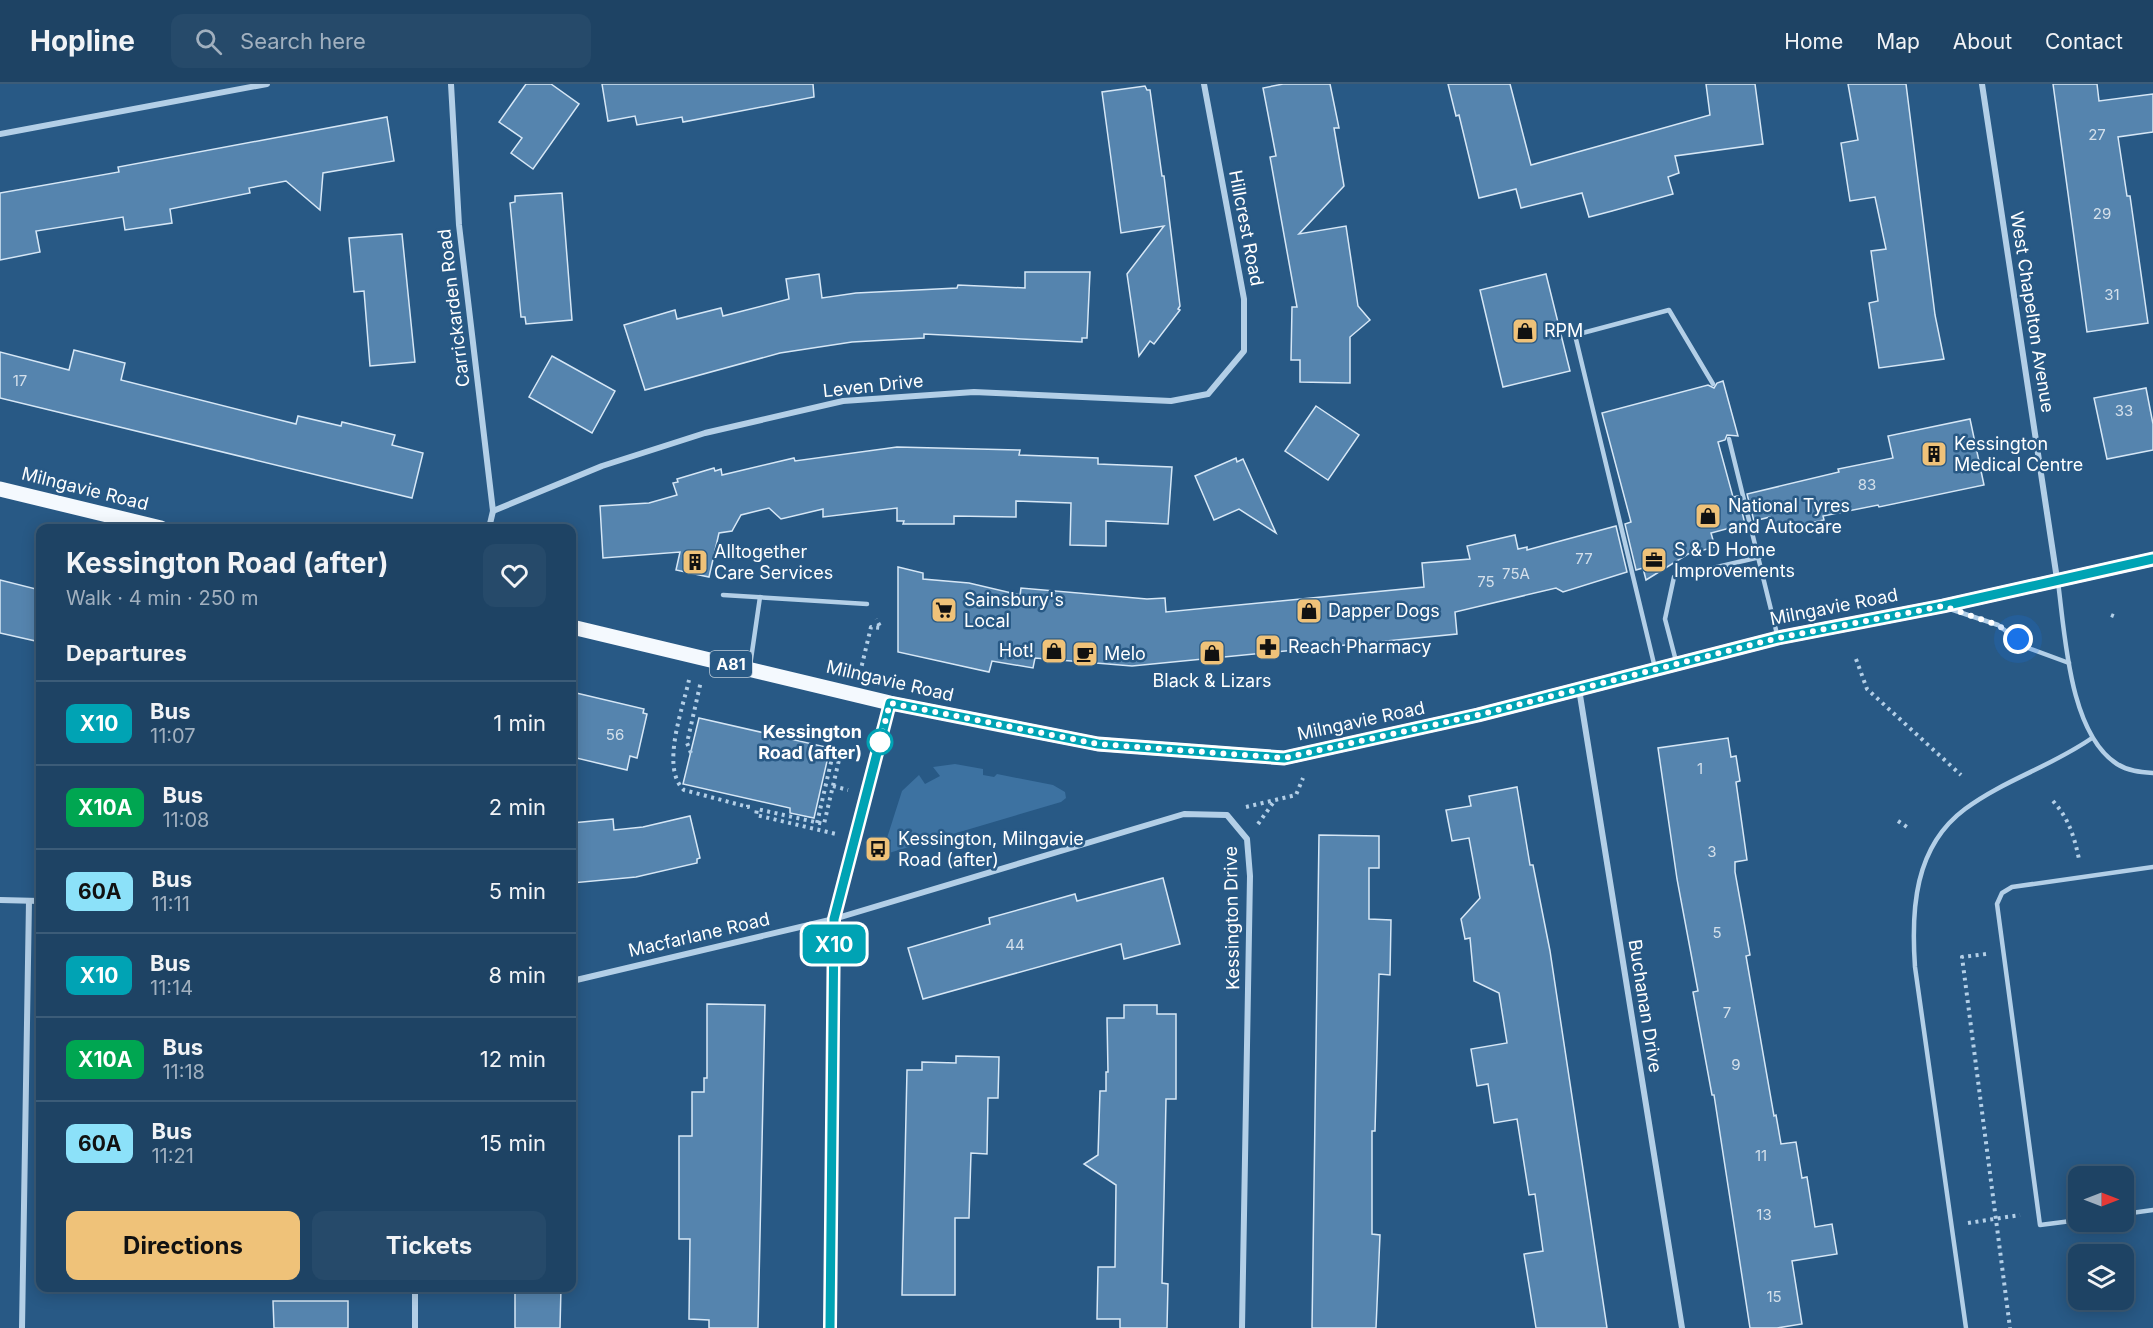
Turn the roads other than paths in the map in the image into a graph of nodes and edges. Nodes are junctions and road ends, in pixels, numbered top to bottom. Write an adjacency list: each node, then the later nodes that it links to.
1 (267, 84): 5 (street)
2 (451, 84): 10 (street, Carrickarden Road)
3 (1204, 84): 6 (street, Hillcrest Road)
4 (1983, 84): 15 (street, West Chapelton Avenue)
5 (0, 134)
6 (1227, 372): 10 (street, Leven Drive)
7 (1713, 384): 25 (lane)
8 (1730, 439): 13 (lane)
9 (0, 489): 11 (main road, Milngavie Road)
10 (492, 511): 12 (street, Carrickarden Road)
11 (144, 524)
12 (490, 524)
13 (1760, 556): 21 (lane); 22 (lane)
14 (2153, 558): 15 (main road, Milngavie Road / A81)
15 (2057, 580): 19 (main road, Milngavie Road / A81); 23 (lane)
16 (723, 595): 17 (lane)
17 (760, 597): 18 (lane); 24 (lane)
18 (867, 604)
19 (1943, 606): 21 (main road, Milngavie Road / A81); 23 (lane)
20 (576, 628): 24 (main road, Milngavie Road / A81)
21 (1778, 638): 22 (main road, Milngavie Road / A81)
22 (1677, 663): 25 (main road, Milngavie Road / A81)
23 (2069, 663): 28 (lane)
24 (750, 668): 27 (main road, Milngavie Road / A81)
25 (1655, 669): 26 (main road, Milngavie Road / A81)
26 (1579, 688): 27 (main road, Milngavie Road / A81); 44 (street, Buchanan Drive)
27 (890, 703): 34 (street)
28 (2092, 738): 29 (lane); 45 (lane)
29 (2153, 773)
30 (2153, 867): 38 (lane)
31 (0, 900): 32 (street)
32 (28, 901): 33 (street); 40 (street)
33 (36, 901)
34 (834, 919): 35 (street, Macfarlane Road); 42 (street); 43 (street, Kessington Drive)
35 (576, 980)
36 (2153, 1210): 37 (lane)
37 (2134, 1213)
38 (2068, 1221)
39 (415, 1292): 41 (street)
40 (22, 1328)
41 (415, 1328)
42 (830, 1328)
43 (1242, 1328)
44 (1682, 1328)
45 (1966, 1328)

